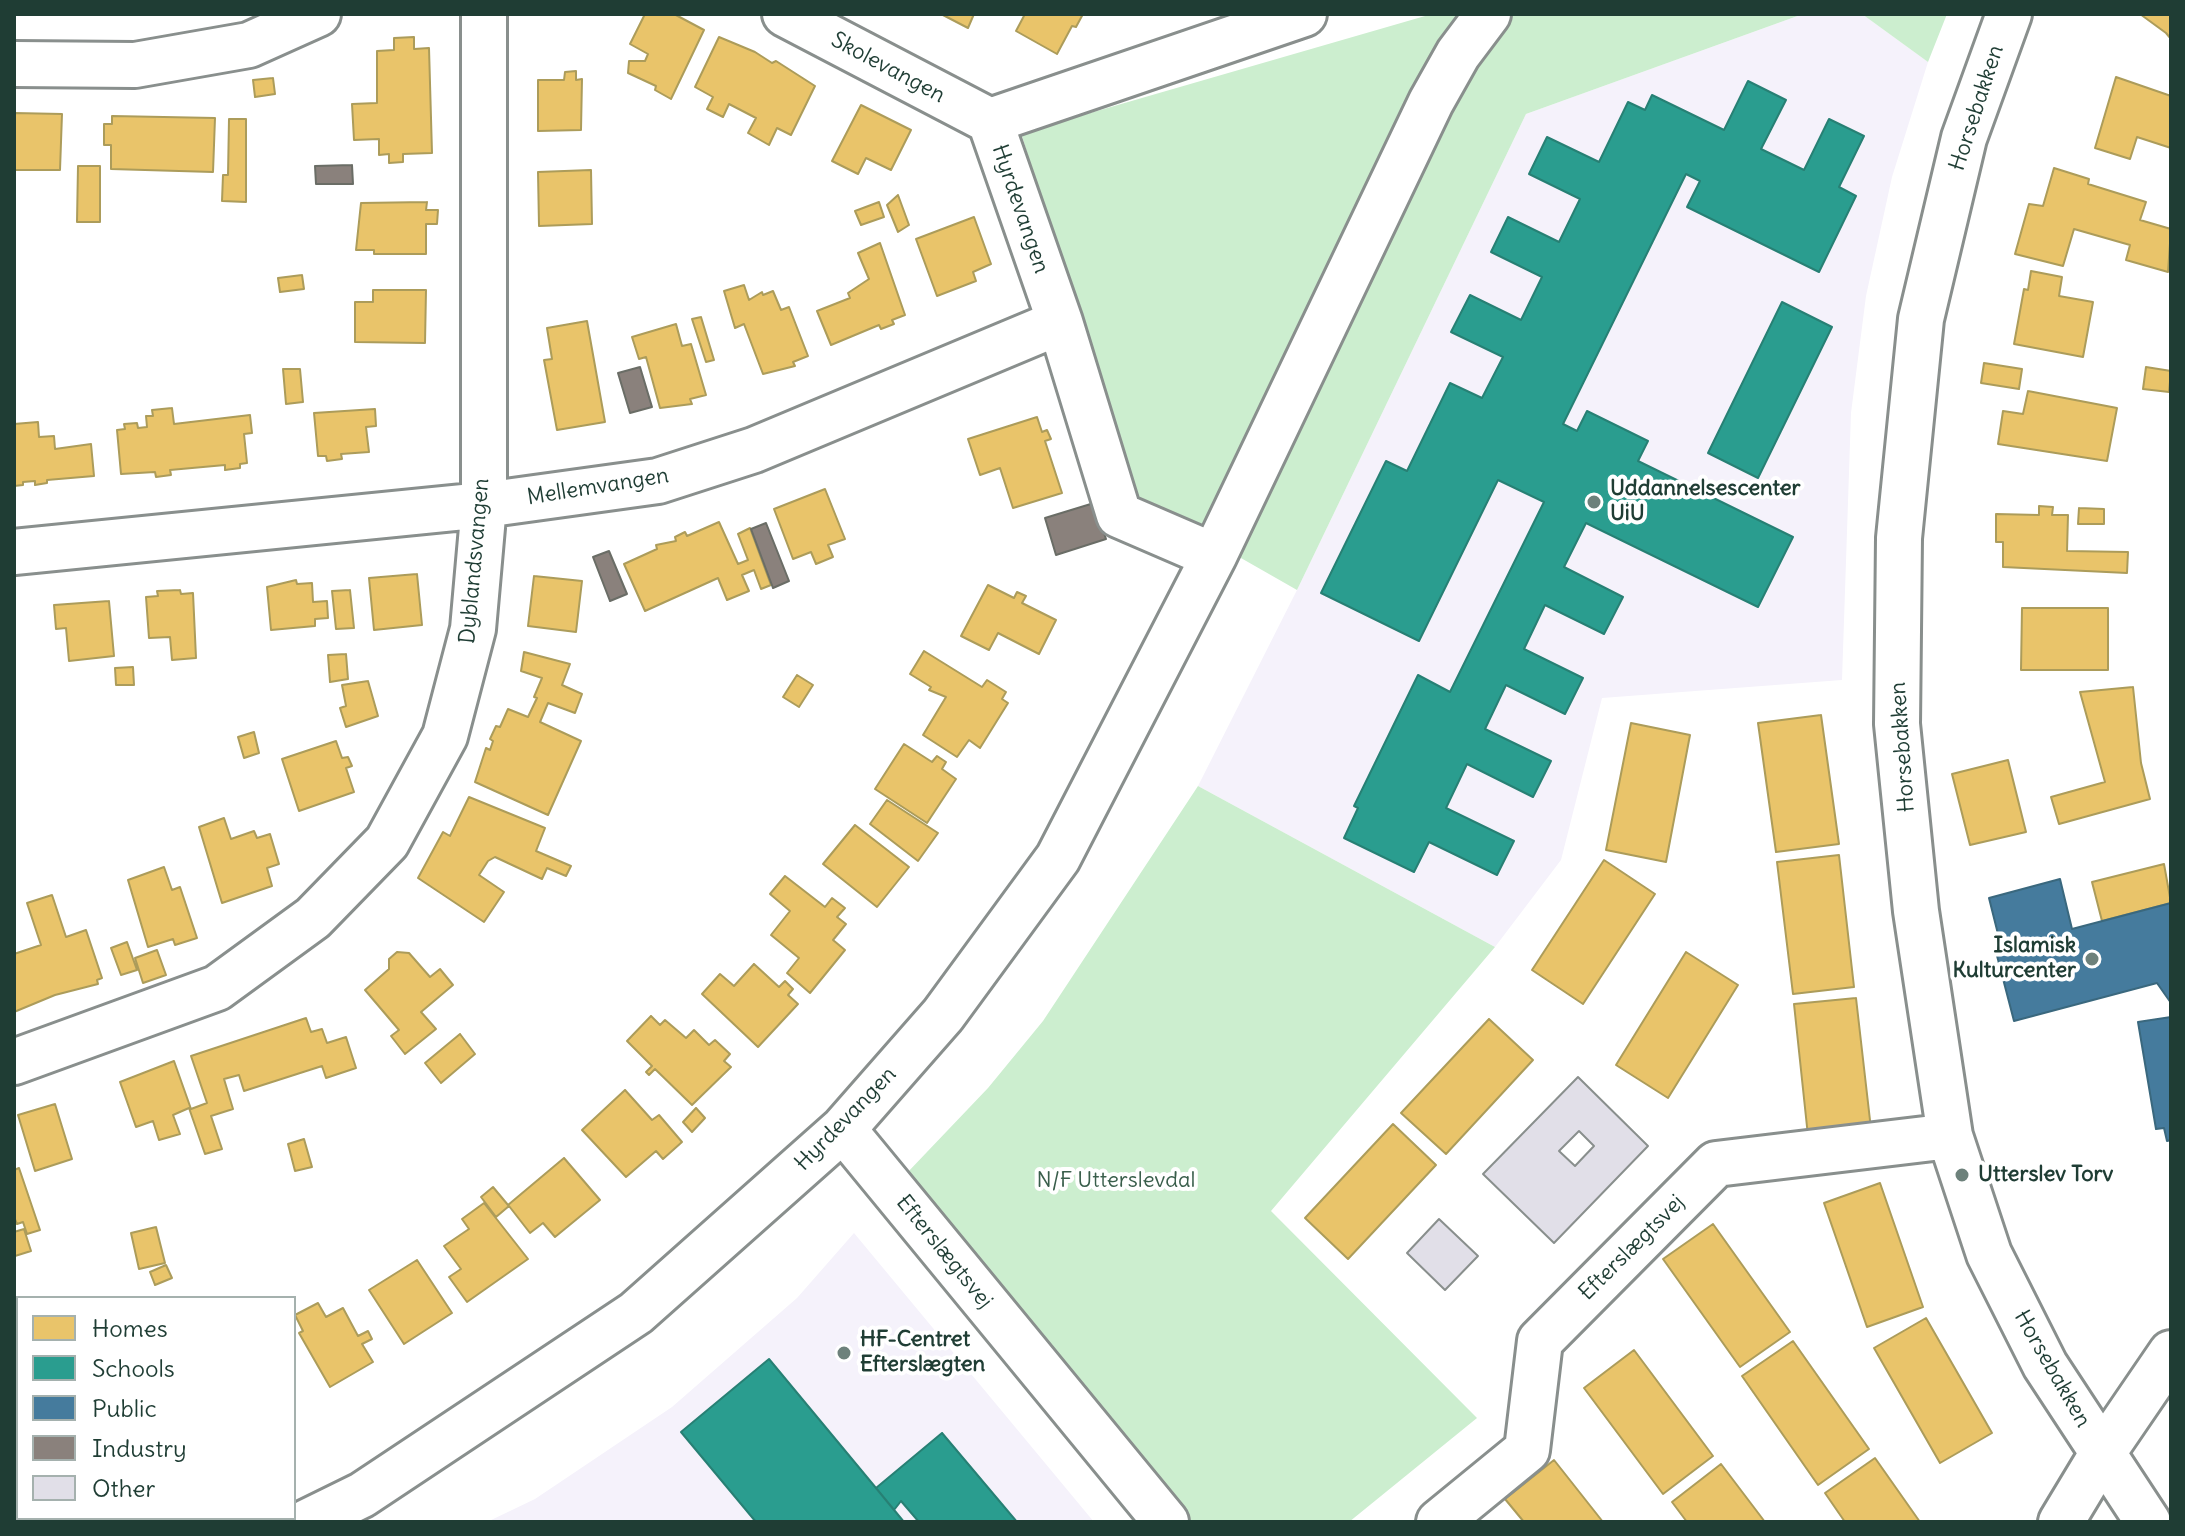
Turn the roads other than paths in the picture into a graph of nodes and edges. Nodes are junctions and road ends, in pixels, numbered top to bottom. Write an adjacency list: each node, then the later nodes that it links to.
1 (318, 14): 7 (street)
2 (484, 14): 10 (street, Dyblandsvangen)
3 (785, 14): 8 (street, Skolevangen)
4 (1304, 14): 8 (street, Hyrdevangen)
5 (1488, 14): 12 (street, Hyrdevangen)
6 (2009, 14): 15 (street, Horsebakken)
7 (14, 64)
8 (990, 121): 9 (street, Hyrdevangen)
9 (1060, 322): 10 (street, Mellemvangen); 12 (street, Hyrdevangen)
10 (484, 505): 11 (street, Mellemvangen); 13 (street, Dyblandsvangen)
11 (14, 552)
12 (1214, 556): 14 (street, Hyrdevangen)
13 (14, 1062)
14 (843, 1129): 18 (street, Hyrdevangen); 19 (street, Efterslægtsvej)
15 (1950, 1136): 17 (street, Horsebakken); 20 (street, Efterslægtsvej)
16 (2171, 1353): 17 (street)
17 (2102, 1454): 21 (street); 22 (street)
18 (307, 1522)
19 (1166, 1522)
20 (1439, 1522)
21 (2061, 1522)
22 (2148, 1522)

